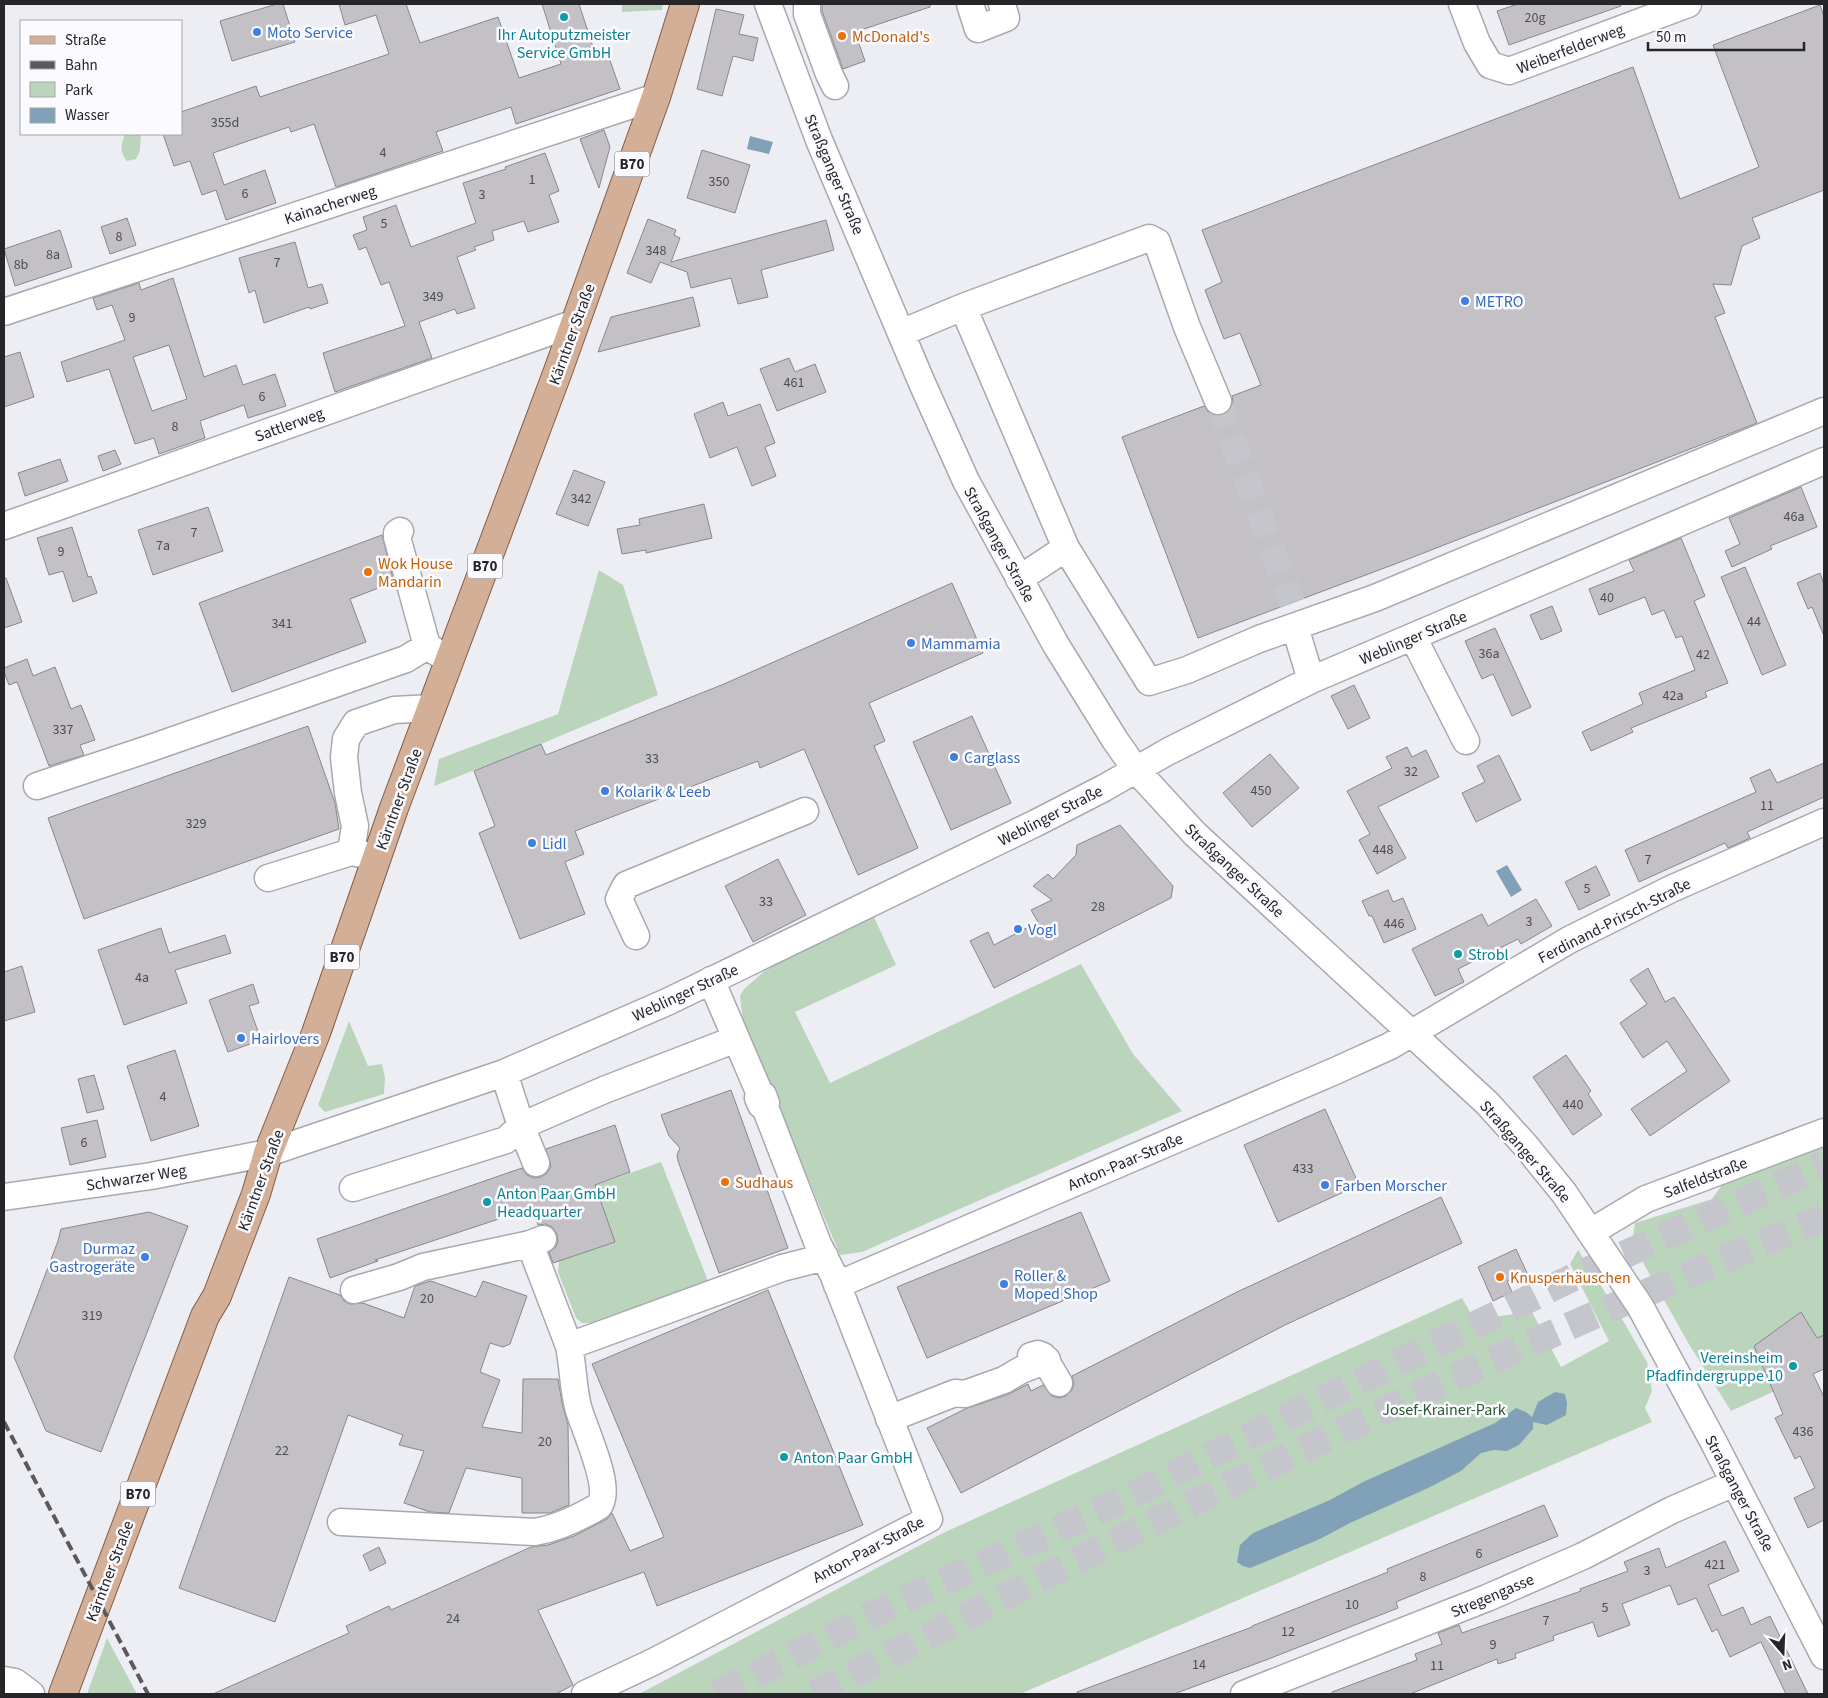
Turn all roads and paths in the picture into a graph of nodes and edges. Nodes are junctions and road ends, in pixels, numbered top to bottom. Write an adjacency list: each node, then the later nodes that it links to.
1 (685, 4): 10 (main road, Kärntner Straße / B70)
2 (768, 4): 14 (street, Straßganger Straße)
3 (807, 4): 9 (street)
4 (970, 4): 5 (street)
5 (1002, 4)
6 (1462, 4): 8 (street, Weiberfelderweg)
7 (1688, 4): 8 (street, Weiberfelderweg)
8 (1655, 9)
9 (835, 86)
10 (656, 97): 12 (street, Kainacherweg); 13 (main road, Kärntner Straße / B70)
11 (964, 307): 14 (street); 15 (street); 20 (street)
12 (4, 312)
13 (576, 323): 18 (street, Sattlerweg); 25 (main road, Kärntner Straße / B70)
14 (901, 333): 21 (street, Straßganger Straße)
15 (1218, 401)
16 (1824, 411): 22 (street)
17 (1824, 461): 23 (street, Weblinger Straße)
18 (4, 526)
19 (400, 531): 24 (street)
20 (1066, 548): 21 (street); 22 (street)
21 (1019, 579): 29 (street, Straßganger Straße)
22 (1295, 618): 26 (street)
23 (1413, 637): 26 (street, Weblinger Straße); 28 (street)
24 (427, 646): 25 (street); 30 (street)
25 (450, 662): 27 (main road, Kärntner Straße / B70)
26 (1311, 680): 29 (street, Weblinger Straße)
27 (432, 708): 33 (street); 34 (main road, Kärntner Straße / B70)
28 (1466, 740)
29 (1136, 770): 37 (street, Weblinger Straße); 38 (street, Straßganger Straße)
30 (37, 786)
31 (805, 811): 36 (street)
32 (1824, 822): 38 (street, Ferdinand-Prirsch-Straße)
33 (351, 852): 34 (street); 35 (street)
34 (377, 857): 43 (main road, Kärntner Straße / B70)
35 (268, 878)
36 (636, 936)
37 (711, 980): 39 (street, Anton-Paar-Straße); 40 (street, Weblinger Straße)
38 (1411, 1033): 47 (street, Straßganger Straße); 49 (street, Anton-Paar-Straße)
39 (736, 1039): 41 (street); 48 (street, Anton-Paar-Straße)
40 (504, 1073): 41 (street); 43 (street, Weblinger Straße)
41 (521, 1126): 44 (street); 45 (street)
42 (1824, 1132): 47 (street, Salfeldstraße)
43 (268, 1153): 46 (street, Schwarzer Weg); 61 (main road, Kärntner Straße / B70)
44 (536, 1163)
45 (353, 1188)
46 (4, 1197)
47 (1591, 1232): 56 (street, Straßganger Straße)
48 (825, 1257): 49 (street, Anton-Paar-Straße); 51 (street)
49 (837, 1284): 55 (street, Anton-Paar-Straße)
50 (354, 1290): 51 (street)
51 (569, 1346): 57 (street)
52 (1047, 1360): 53 (street); 54 (street); 54 (street)
53 (1059, 1383)
54 (955, 1393): 55 (street)
55 (889, 1418): 62 (street, Anton-Paar-Straße)
56 (1734, 1483): 58 (street, Straßganger Straße); 63 (street, Stregengasse)
57 (341, 1522)
58 (1824, 1656)
59 (4, 1680): 60 (street)
60 (31, 1694)
61 (63, 1694)
62 (585, 1694)
63 (1244, 1694)

